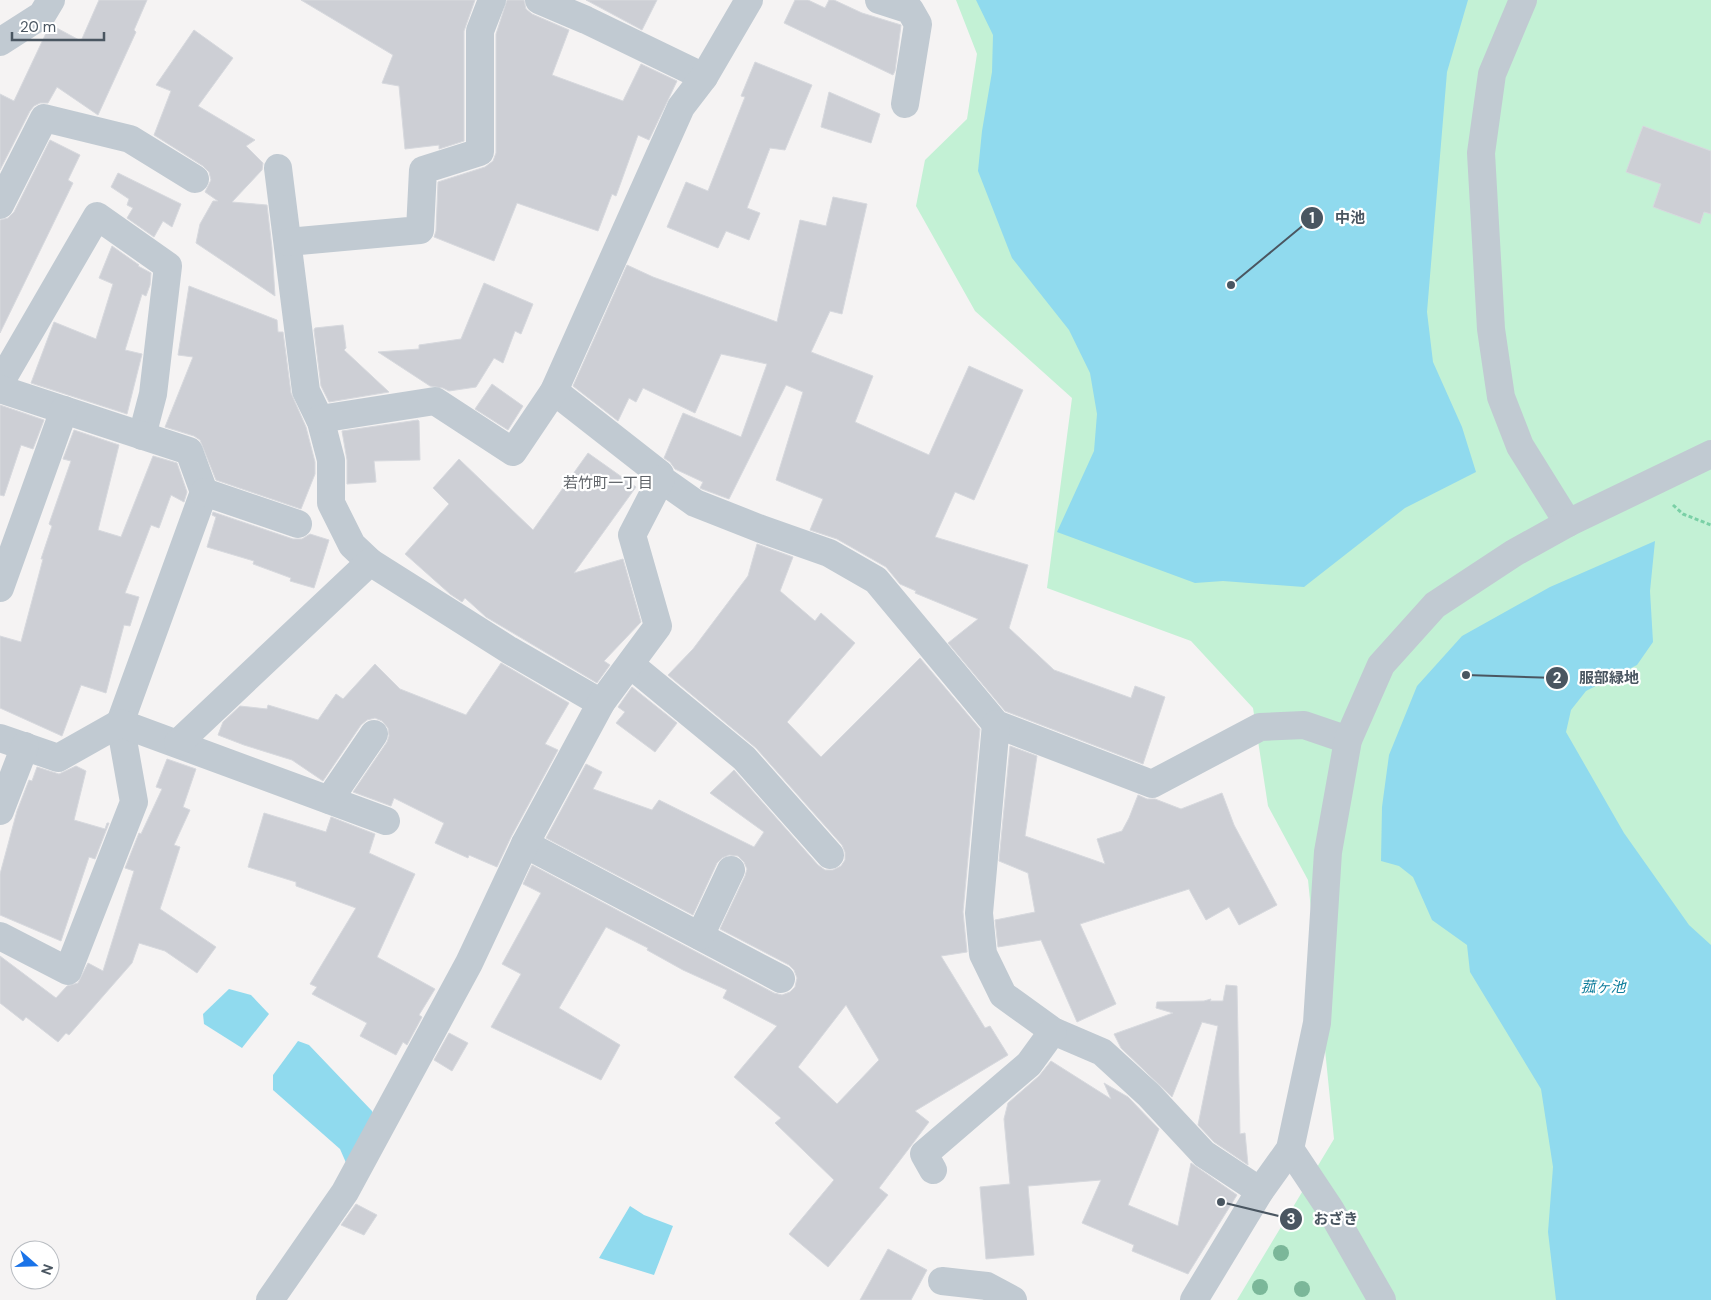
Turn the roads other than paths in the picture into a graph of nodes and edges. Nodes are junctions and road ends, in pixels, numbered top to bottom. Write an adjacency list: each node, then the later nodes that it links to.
1 (51, 0): 7 (street)
2 (492, 0): 13 (street)
3 (539, 0): 8 (street)
4 (749, 0): 8 (street)
5 (879, 0): 9 (street)
6 (1523, 0): 23 (street)
7 (0, 42)
8 (704, 77): 16 (street)
9 (905, 104)
10 (278, 168): 13 (street)
11 (195, 180): 12 (street)
12 (0, 205)
13 (288, 242): 18 (street)
14 (0, 383): 19 (street)
15 (0, 389): 17 (street)
16 (554, 390): 18 (street); 21 (street)
17 (64, 410): 19 (street); 26 (street)
18 (320, 419): 25 (street)
19 (142, 436): 22 (street)
20 (1711, 454): 23 (street)
21 (661, 479): 27 (street); 30 (street)
22 (204, 492): 24 (street); 29 (street)
23 (1568, 523): 32 (street)
24 (298, 524)
25 (370, 562): 28 (street); 34 (street)
26 (1, 584)
27 (631, 665): 28 (street); 39 (street)
28 (601, 703): 38 (street)
29 (120, 723): 33 (street); 34 (street); 41 (street)
30 (996, 724): 32 (street); 44 (street)
31 (374, 734): 35 (street)
32 (1348, 740): 45 (street)
33 (12, 742): 36 (street)
34 (178, 743): 35 (street)
35 (328, 800): 37 (street)
36 (0, 811)
37 (386, 821)
38 (525, 844): 42 (street); 49 (street)
39 (830, 855)
40 (731, 870): 42 (street)
41 (0, 936)
42 (700, 936): 43 (street)
43 (781, 979)
44 (1053, 1030): 46 (street); 47 (street)
45 (1290, 1149): 47 (street); 52 (street); 53 (street)
46 (933, 1170)
47 (1260, 1191): 51 (street)
48 (942, 1281): 50 (street)
49 (270, 1300)
50 (1013, 1300)
51 (1194, 1300)
52 (1368, 1300)
53 (1382, 1300)

